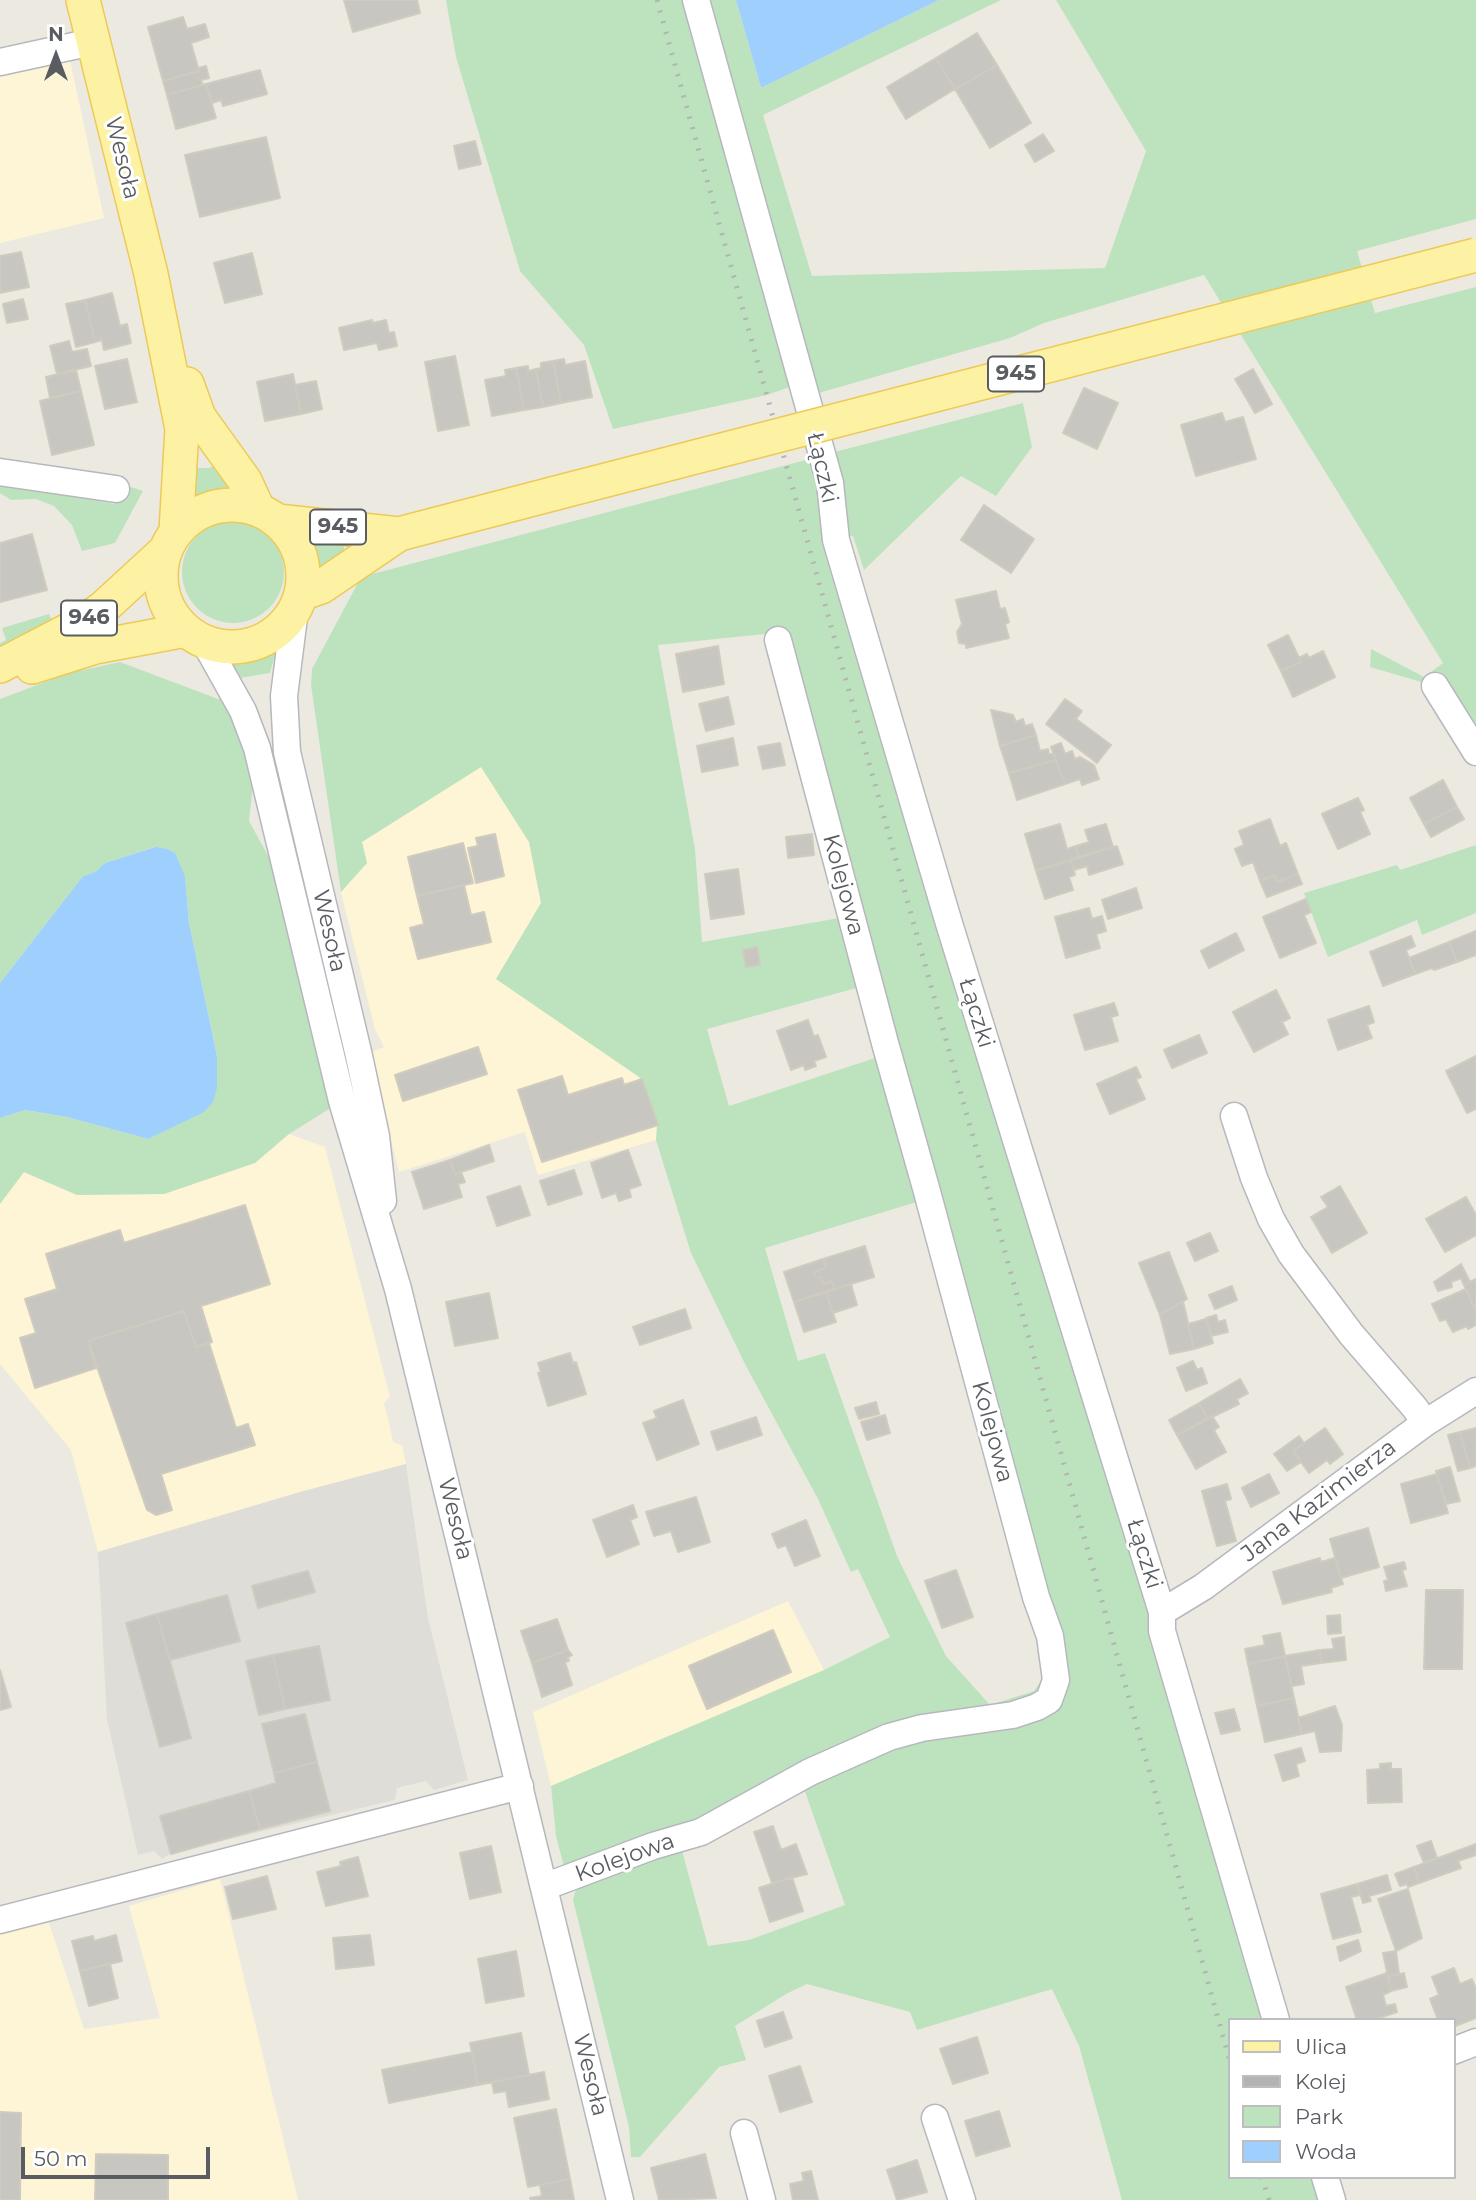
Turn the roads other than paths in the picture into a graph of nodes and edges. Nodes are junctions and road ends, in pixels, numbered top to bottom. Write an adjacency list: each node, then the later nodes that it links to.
1 (83, 0): 3 (main road, Wesoła)
2 (696, 0): 23 (street, Łączki)
3 (92, 42): 4 (street); 6 (main road, Wesoła)
4 (0, 62)
5 (1476, 255): 10 (main road, 945, bridge)
6 (151, 274): 9 (main road, Wesoła); 11 (main road, Wesoła)
7 (0, 471): 8 (street)
8 (116, 489)
9 (267, 515): 10 (main road, 945); 11 (main road); 12 (main road)
10 (399, 534): 12 (main road, 945)
11 (170, 541): 13 (main road); 15 (main road, 946)
12 (298, 602): 13 (main road); 20 (street, Wesoła)
13 (195, 636): 16 (main road, 946); 20 (street, Wesoła)
14 (778, 640): 25 (street, Kolejowa)
15 (0, 666)
16 (0, 677)
17 (1435, 686): 18 (street)
18 (1476, 752)
19 (1234, 1116): 22 (street)
20 (389, 1252): 24 (street, Wesoła)
21 (1476, 1391): 22 (street, Jana Kazimierza)
22 (1425, 1423): 23 (street, Jana Kazimierza)
23 (1162, 1612): 27 (street, Łączki)
24 (520, 1786): 25 (street, Wesoła); 26 (street)
25 (544, 1887): 33 (street, Wesoła)
26 (0, 1920)
27 (1275, 2018)
28 (1476, 2042): 29 (street)
29 (1455, 2050)
30 (935, 2118): 35 (street)
31 (744, 2133): 34 (street)
32 (1326, 2179): 36 (street)
33 (620, 2200)
34 (762, 2200)
35 (961, 2200)
36 (1332, 2200)

